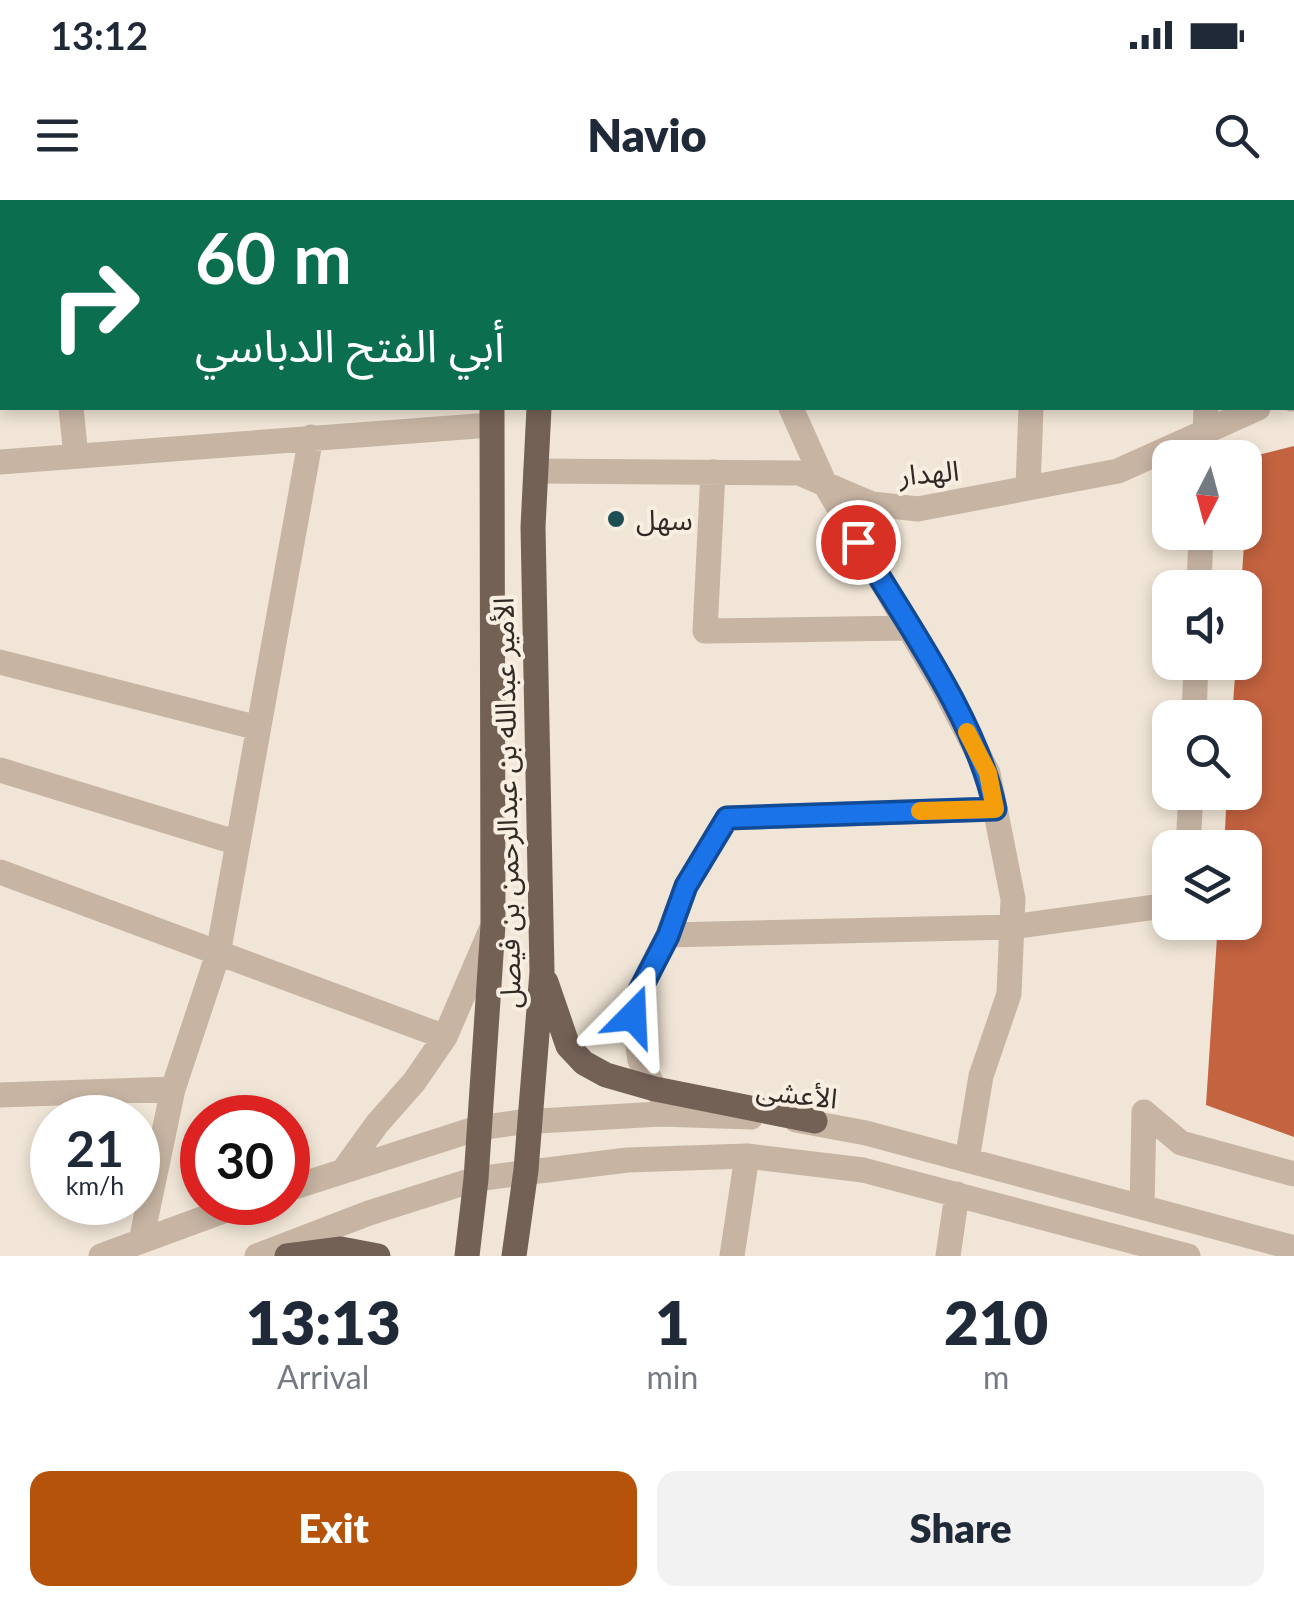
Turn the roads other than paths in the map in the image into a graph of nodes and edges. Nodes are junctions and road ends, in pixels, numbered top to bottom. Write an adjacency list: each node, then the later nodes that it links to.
1 (71, 410): 9 (street)
2 (539, 410): 11 (main road, الأمير عبدالله بن عبدالرحمن بن فيصل)
3 (792, 410): 13 (street)
4 (1032, 410): 14 (street)
5 (1249, 410): 7 (street, الهدار)
6 (492, 416): 8 (street); 23 (main road, الأمير عبدالله بن عبدالرحمن بن فيصل)
7 (1206, 419): 14 (street, الهدار)
8 (311, 437): 9 (street); 17 (street)
9 (76, 456): 10 (street)
10 (0, 462)
11 (536, 471): 12 (street, الهدار); 27 (main road, الأمير عبدالله بن عبدالرحمن بن فيصل)
12 (713, 472): 13 (street, الهدار); 15 (street)
13 (824, 484): 14 (street, الهدار); 15 (street)
14 (1028, 488)
15 (909, 628): 19 (street)
16 (0, 662): 17 (street)
17 (258, 728): 20 (street)
18 (0, 770): 20 (street)
19 (995, 809): 24 (street); 25 (street)
20 (238, 844): 26 (street)
21 (0, 872): 26 (street)
22 (1152, 908): 24 (street)
23 (493, 924): 28 (street); 35 (main road, الأمير عبدالله بن عبدالرحمن بن فيصل)
24 (1012, 927): 25 (street); 37 (street)
25 (668, 936): 30 (street)
26 (218, 954): 28 (street); 29 (street)
27 (542, 972): 30 (main road); 34 (main road, الأمير عبدالله بن عبدالرحمن بن فيصل)
28 (444, 1037): 38 (street)
29 (173, 1089): 31 (street); 46 (street)
30 (655, 1089): 32 (street); 33 (main road)
31 (0, 1095)
32 (682, 1113): 33 (street, الأعشى); 34 (street, الأعشى)
33 (815, 1121): 37 (street, الأعشى)
34 (530, 1122): 35 (street, الأعشى); 39 (main road, الأمير عبدالله بن عبدالرحمن بن فيصل)
35 (478, 1128): 38 (street, الأعشى); 41 (main road, الأمير عبدالله بن عبدالرحمن بن فيصل)
36 (747, 1156): 39 (street); 43 (street); 54 (street)
37 (967, 1160): 44 (street, الأعشى)
38 (343, 1170): 42 (street, الأعشى)
39 (526, 1170): 41 (street); 53 (main road, الأمير عبدالله بن عبدالرحمن بن فيصل)
40 (1294, 1174): 44 (street)
41 (476, 1178): 49 (street); 52 (main road, الأمير عبدالله بن عبدالرحمن بن فيصل)
42 (310, 1181)
43 (956, 1194): 55 (street); 56 (street)
44 (1142, 1207): 47 (street, الأعشى)
45 (185, 1225): 46 (street)
46 (141, 1241): 48 (street)
47 (1294, 1248)
48 (101, 1256)
49 (257, 1256)
50 (288, 1256): 51 (main road)
51 (378, 1256)
52 (468, 1256)
53 (514, 1256)
54 (732, 1256)
55 (948, 1256)
56 (1188, 1256)

